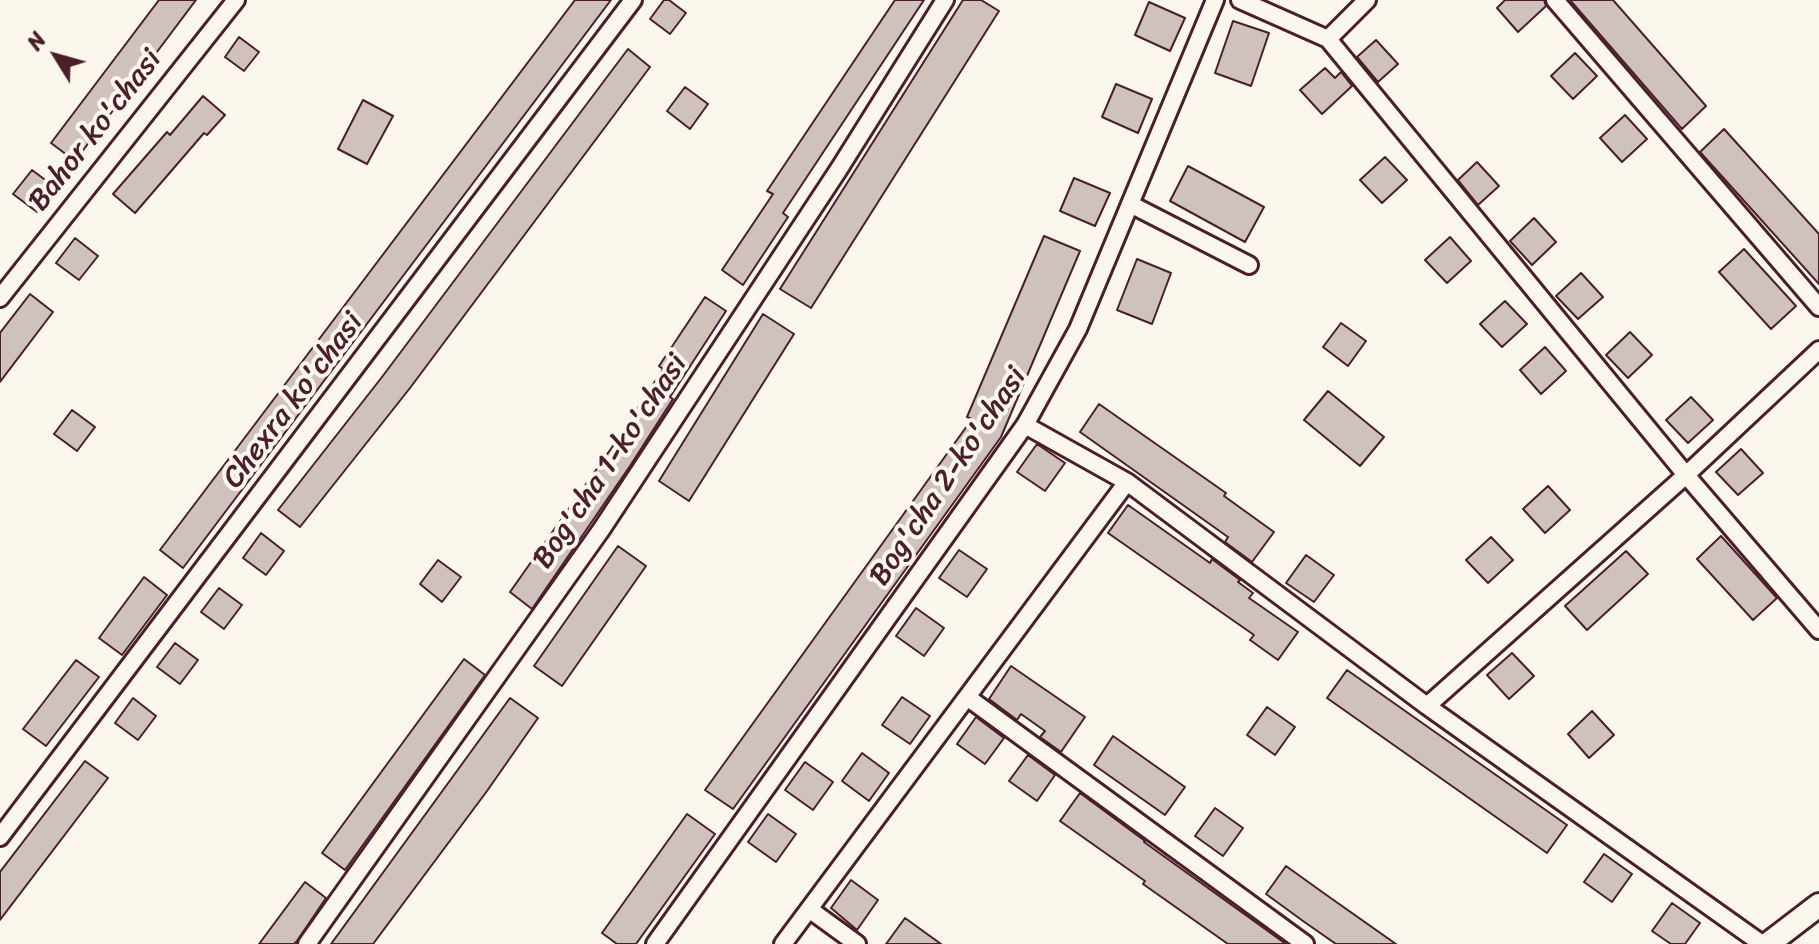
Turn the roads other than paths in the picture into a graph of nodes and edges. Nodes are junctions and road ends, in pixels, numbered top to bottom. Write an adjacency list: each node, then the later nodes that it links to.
1 (236, 0): 11 (street, Bahor ko'chasi)
2 (633, 0): 20 (street, Chexra ko'chasi)
3 (945, 0): 24 (street, Bog'cha 1-ko'chasi)
4 (1215, 0): 9 (street, Bog'cha 2-ko'chasi)
5 (1240, 0): 8 (street)
6 (1367, 0): 8 (street)
7 (1555, 0): 12 (street)
8 (1328, 39): 15 (street)
9 (1130, 204): 10 (street); 14 (street, Bog'cha 2-ko'chasi)
10 (1249, 265)
11 (0, 298)
12 (1819, 307)
13 (1819, 350): 15 (street)
14 (1025, 425): 16 (street); 25 (street, Bog'cha 2-ko'chasi)
15 (1686, 475): 17 (street); 19 (street)
16 (1127, 482): 18 (street); 19 (street)
17 (1819, 630)
18 (967, 697): 22 (street); 28 (street)
19 (1427, 706): 29 (street)
20 (0, 837)
21 (1819, 905): 23 (main road)
22 (809, 909): 26 (street); 27 (street)
23 (1791, 937): 29 (main road)
24 (307, 944)
25 (655, 944)
26 (783, 944)
27 (857, 944)
28 (1305, 944)
29 (1765, 944)

